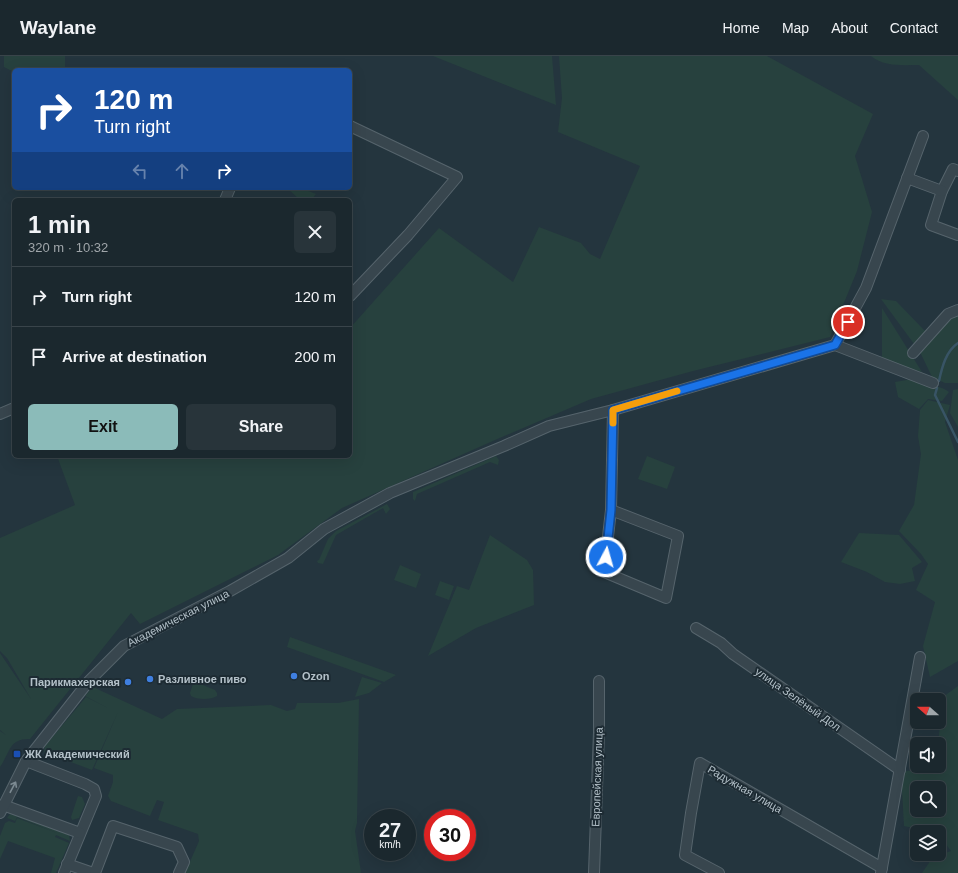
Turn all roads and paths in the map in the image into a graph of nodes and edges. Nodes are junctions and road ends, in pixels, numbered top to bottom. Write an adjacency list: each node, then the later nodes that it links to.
1 (352, 127): 7 (street)
2 (923, 136): 4 (street)
3 (958, 171): 5 (street)
4 (907, 178): 5 (street); 9 (street)
5 (942, 191): 6 (street)
6 (958, 235)
7 (352, 294)
8 (958, 310): 10 (street)
9 (835, 345): 11 (street); 13 (street, Академическая улица)
10 (913, 353)
11 (932, 383)
12 (12, 409): 14 (street)
13 (613, 410): 15 (street); 19 (street, Академическая улица)
14 (0, 414)
15 (611, 510): 15 (street)
16 (696, 628): 20 (street, улица Зелёный Дол)
17 (920, 657): 20 (street)
18 (599, 681): 27 (street, Европейская улица)
19 (26, 761): 21 (street, Академическая улица, one-way to 19); 22 (street)
20 (900, 770): 24 (street)
21 (2, 809): 22 (street)
22 (80, 833): 23 (street)
23 (66, 869): 25 (street)
24 (882, 870): 28 (street, Радужная улица)
25 (94, 873): 26 (street)
26 (179, 873)
27 (594, 873)
28 (719, 873)

